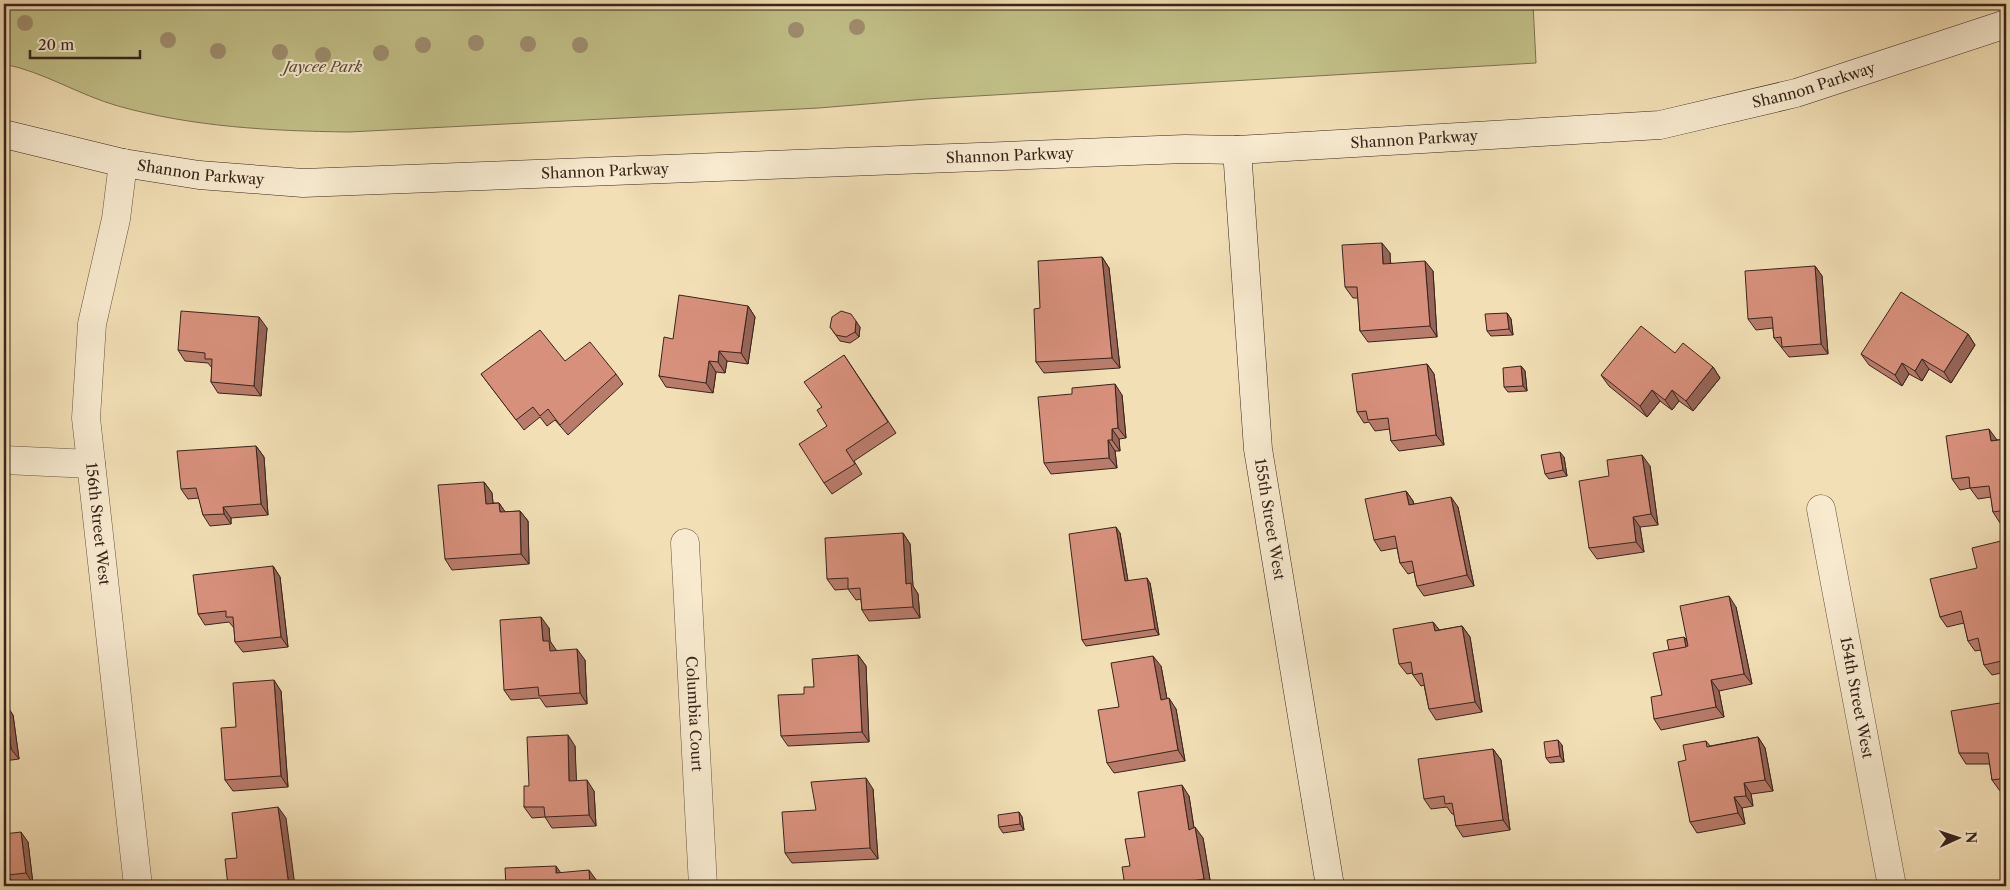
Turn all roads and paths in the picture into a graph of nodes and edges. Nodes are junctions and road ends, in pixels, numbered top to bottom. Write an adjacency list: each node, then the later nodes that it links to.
1 (2006, 24): 3 (street, Shannon Parkway)
2 (4, 134): 4 (street, Shannon Parkway)
3 (1237, 150): 4 (street, Shannon Parkway); 11 (street, 155th Street West)
4 (123, 163): 6 (street, 156th Street West)
5 (4, 460): 6 (street)
6 (91, 464): 9 (street, 156th Street West)
7 (1821, 509): 12 (street, 154th Street West)
8 (685, 543): 10 (street, Columbia Court)
9 (138, 886)
10 (703, 886)
11 (1330, 886)
12 (1892, 886)

